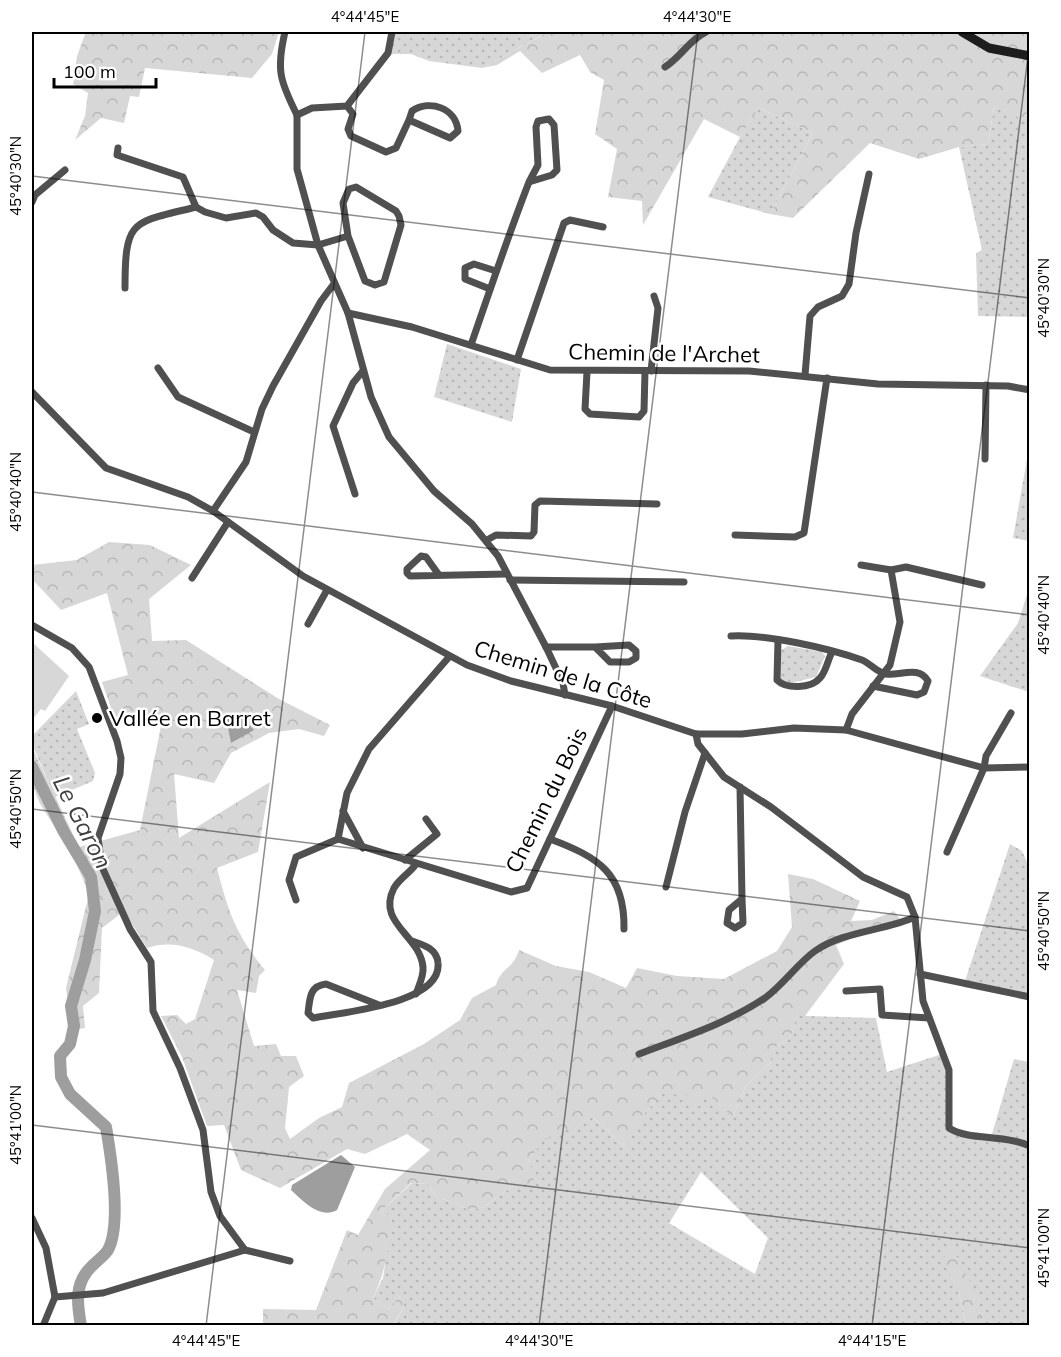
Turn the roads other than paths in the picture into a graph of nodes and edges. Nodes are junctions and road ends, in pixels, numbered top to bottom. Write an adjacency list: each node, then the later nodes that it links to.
1 (285, 32): 8 (street)
2 (392, 32): 7 (street)
3 (706, 32): 6 (street)
4 (962, 32): 5 (street)
5 (1029, 56)
6 (665, 68)
7 (347, 106): 8 (street); 9 (street)
8 (297, 115): 18 (street)
9 (409, 120): 9 (street)
10 (118, 148): 15 (street)
11 (65, 170): 14 (street)
12 (869, 174): 31 (street)
13 (529, 182): 13 (street); 19 (street)
14 (32, 202)
15 (196, 207): 18 (street); 21 (street)
16 (603, 227): 26 (street)
17 (348, 236): 17 (street); 18 (street)
18 (318, 245): 20 (street)
19 (496, 271): 22 (street); 22 (street)
20 (333, 285): 24 (street); 36 (street)
21 (125, 288)
22 (490, 289): 25 (street)
23 (654, 296): 28 (street)
24 (348, 313): 25 (street, Chemin de l'Archet); 29 (street)
25 (471, 345): 26 (street, Chemin de l'Archet)
26 (517, 360): 30 (street, Chemin de l'Archet)
27 (158, 368): 36 (street)
28 (648, 371): 30 (street, Chemin de l'Archet); 30 (street); 31 (street, Chemin de l'Archet)
29 (362, 372): 38 (street); 43 (street)
30 (587, 372)
31 (805, 375): 32 (street, Chemin de l'Archet)
32 (827, 378): 33 (street, Chemin de l'Archet); 42 (street)
33 (986, 385): 34 (street, Chemin de l'Archet); 37 (street)
34 (1029, 390)
35 (32, 392): 40 (street, Chemin de la Côte)
36 (254, 432): 40 (street)
37 (985, 459)
38 (355, 494)
39 (657, 504): 43 (street)
40 (213, 511): 41 (street, Chemin de la Côte)
41 (228, 522): 48 (street); 51 (street, Chemin de la Côte)
42 (735, 535)
43 (487, 540): 47 (street)
44 (861, 565): 45 (street)
45 (891, 570): 50 (street); 60 (street)
46 (439, 575): 47 (street)
47 (509, 577): 49 (street); 56 (street)
48 (192, 578)
49 (684, 582)
50 (982, 585)
51 (327, 590): 52 (street); 59 (street, Chemin de la Côte)
52 (308, 624)
53 (32, 625): 94 (street)
54 (731, 636): 55 (street)
55 (778, 640): 58 (street); 58 (street)
56 (546, 647): 57 (street); 62 (street)
57 (595, 647): 57 (street)
58 (832, 652): 60 (street)
59 (449, 657): 62 (street, Chemin de la Côte); 71 (street)
60 (883, 674): 61 (street); 61 (street)
61 (873, 686): 65 (street)
62 (565, 695): 63 (street, Chemin de la Côte)
63 (612, 706): 66 (street, Chemin de la Côte); 74 (street, Chemin du Bois)
64 (1011, 713): 69 (street)
65 (846, 730): 66 (street, Chemin de la Côte); 69 (street, Chemin de la Côte)
66 (696, 734): 67 (street)
67 (705, 753): 70 (street); 79 (street)
68 (1029, 767): 69 (street, Chemin de la Côte)
69 (984, 768): 76 (street)
70 (740, 787): 80 (street); 82 (street)
71 (343, 810): 73 (street); 75 (street)
72 (426, 819): 77 (street)
73 (338, 839): 75 (street, Chemin du Bois); 81 (street)
74 (550, 839): 78 (street, Chemin du Bois); 83 (street)
75 (363, 848): 77 (street, Chemin du Bois)
76 (947, 852)
77 (405, 860): 78 (street, Chemin du Bois)
78 (416, 864): 84 (street)
79 (666, 886)
80 (742, 899)
81 (296, 900)
82 (915, 917): 85 (street); 91 (street)
83 (624, 929)
84 (412, 941): 87 (street); 87 (street)
85 (920, 974): 88 (street); 90 (street)
86 (846, 991): 90 (street)
87 (416, 994): 89 (street)
88 (1029, 997)
89 (379, 1005): 89 (street)
90 (929, 1018): 92 (street)
91 (639, 1054)
92 (1029, 1146)
93 (32, 1218): 96 (street)
94 (245, 1250): 95 (street); 96 (street)
95 (290, 1261)
96 (55, 1297): 97 (street)
97 (43, 1326)

